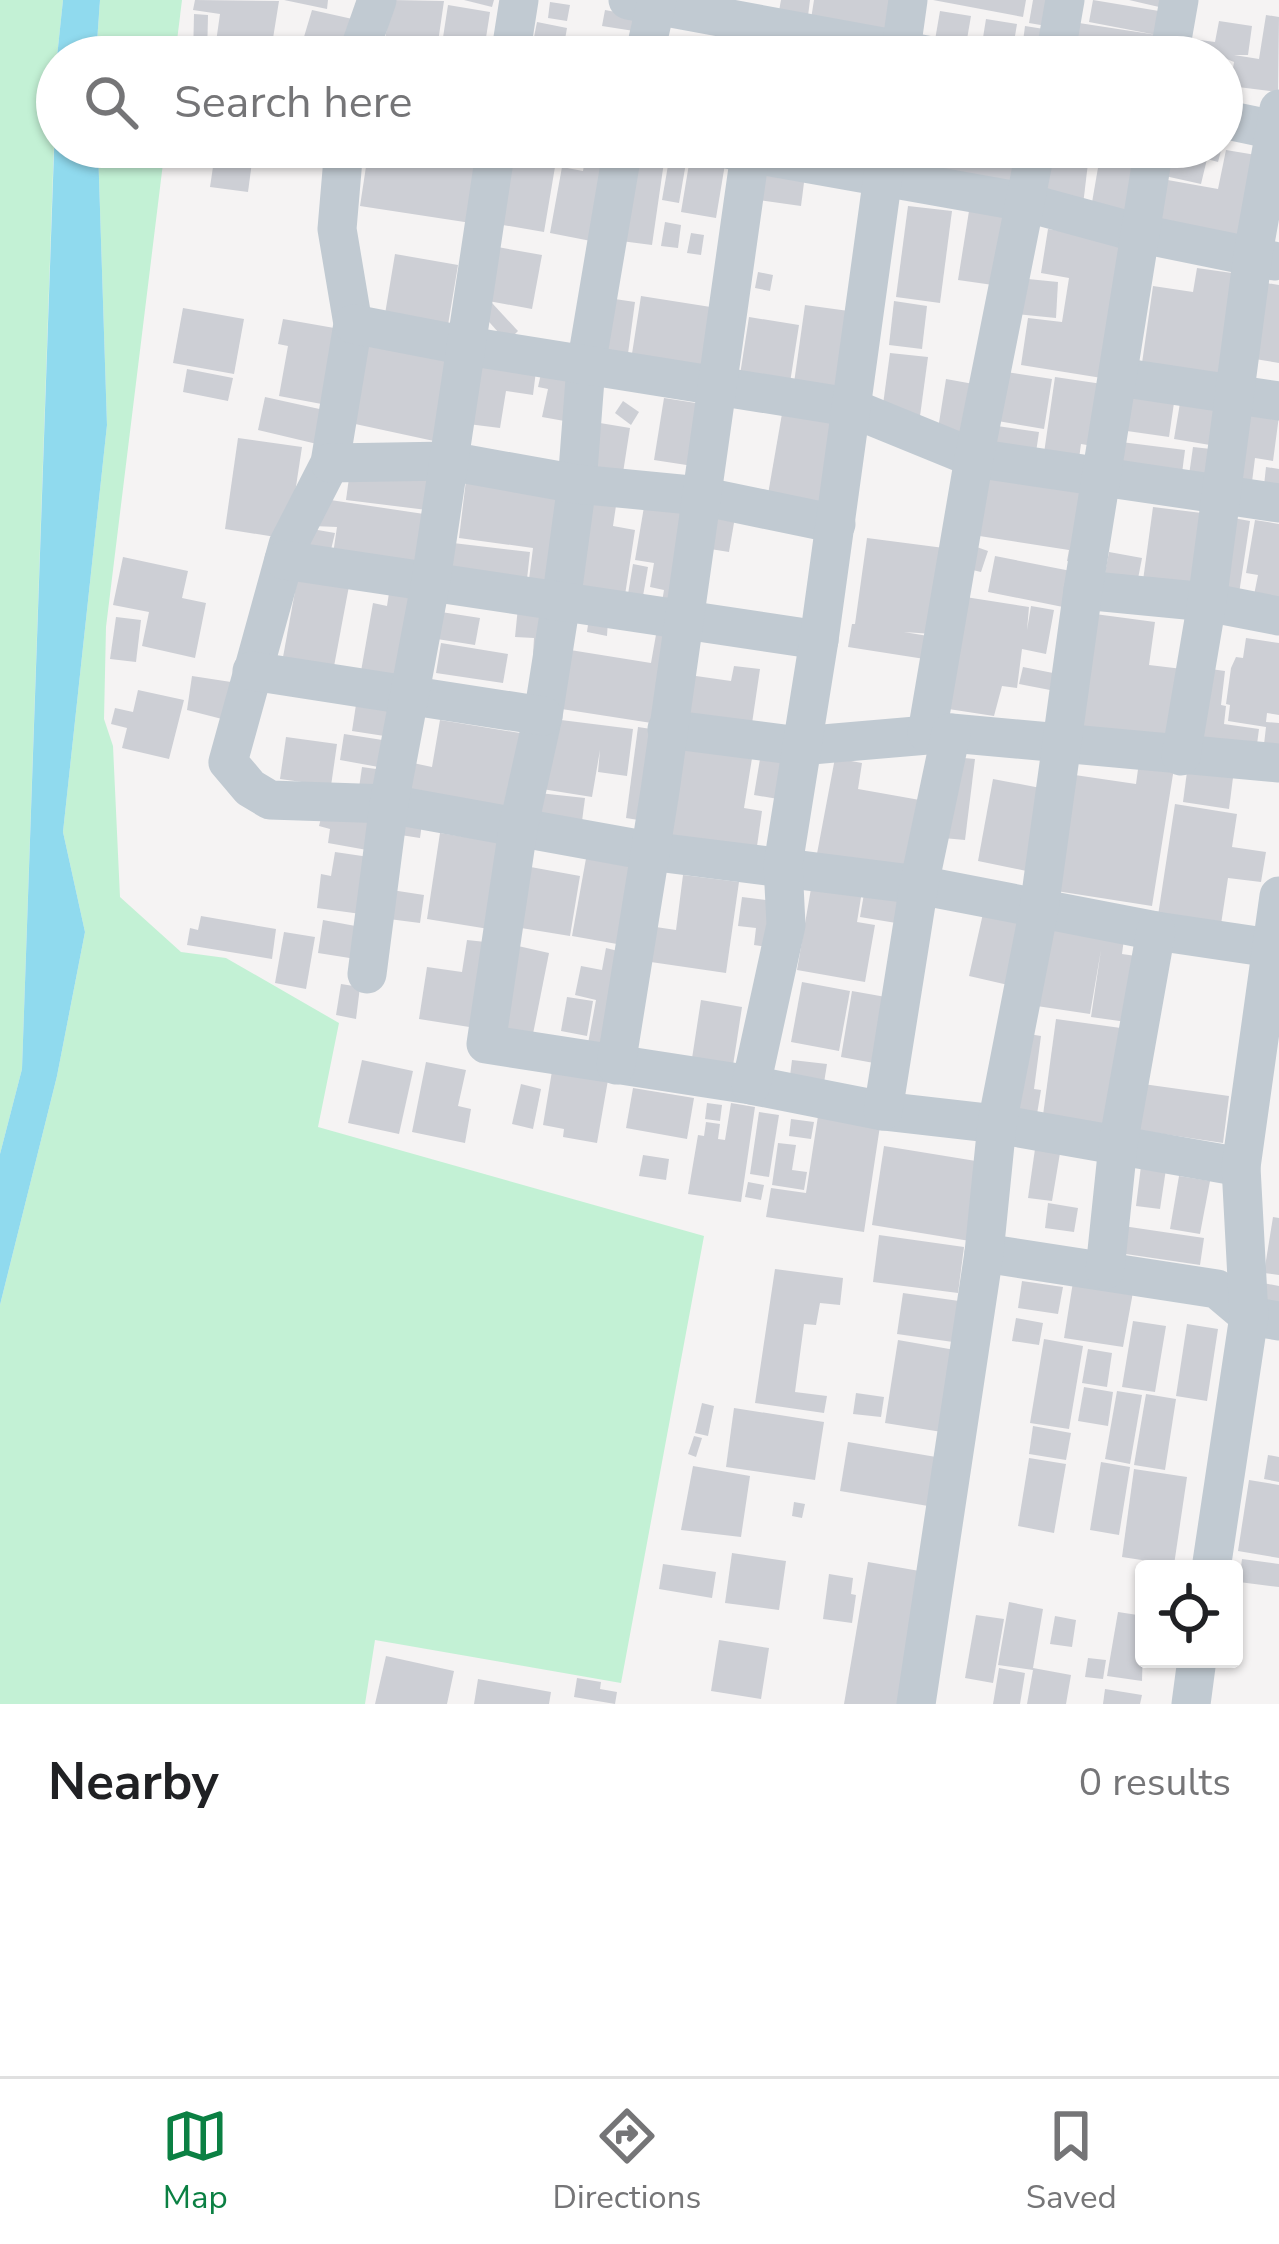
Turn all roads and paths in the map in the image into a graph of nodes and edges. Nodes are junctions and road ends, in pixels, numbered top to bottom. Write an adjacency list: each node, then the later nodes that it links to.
1 (377, 0): 8 (street)
2 (519, 0): 9 (street)
3 (908, 0): 12 (street)
4 (1065, 0): 13 (street)
5 (1179, 0): 14 (street)
6 (647, 2): 7 (street); 10 (street)
7 (769, 28): 11 (street)
8 (364, 36)
9 (513, 36)
10 (645, 36)
11 (813, 36)
12 (911, 36)
13 (1059, 36)
14 (1173, 36)
15 (1243, 120): 16 (street)
16 (1278, 123): 27 (street)
17 (342, 168): 28 (street)
18 (493, 168): 29 (street)
19 (619, 168): 30 (street)
20 (737, 168): 32 (street)
21 (884, 168): 35 (street)
22 (906, 168): 25 (street)
23 (1031, 168): 25 (street)
24 (1151, 168): 26 (street)
25 (1024, 202): 26 (street); 36 (street)
26 (1142, 233): 27 (street); 31 (street)
27 (1266, 258): 33 (street)
28 (353, 323): 29 (street); 38 (street)
29 (467, 346): 30 (street); 37 (street)
30 (586, 366): 32 (street); 40 (street)
31 (1119, 377): 33 (street); 39 (street)
32 (717, 387): 35 (street); 41 (street)
33 (1236, 395): 34 (street); 42 (street)
34 (1279, 401)
35 (849, 407): 36 (street); 44 (street)
36 (974, 458): 39 (street); 57 (street)
37 (449, 461): 38 (street); 40 (street); 46 (street)
38 (330, 463): 45 (street)
39 (1102, 477): 42 (street); 47 (street)
40 (577, 484): 41 (street); 48 (street)
41 (701, 496): 44 (street); 51 (street)
42 (1219, 496): 43 (street); 49 (street)
43 (1279, 503)
44 (836, 524): 52 (street)
45 (284, 560): 46 (street); 53 (street)
46 (431, 580): 48 (street); 54 (street)
47 (1082, 590): 49 (street); 58 (street)
48 (561, 602): 51 (street); 55 (street)
49 (1207, 602): 50 (street); 60 (street)
50 (1279, 616)
51 (684, 621): 52 (street); 56 (street)
52 (820, 640): 59 (street)
53 (252, 671): 54 (street); 62 (street)
54 (410, 698): 55 (street); 62 (street)
55 (543, 716): 63 (street)
56 (667, 729): 59 (street); 64 (street)
57 (939, 733): 58 (street); 59 (street); 66 (street)
58 (1064, 744): 60 (street); 68 (street)
59 (800, 746): 65 (street)
60 (1181, 756): 61 (street)
61 (1279, 764)
62 (389, 804): 63 (street); 71 (street)
63 (518, 829): 64 (street); 72 (street)
64 (649, 851): 65 (street); 72 (street)
65 (783, 865): 66 (street); 73 (street)
66 (919, 885): 68 (street); 74 (street)
67 (1279, 896): 70 (street)
68 (1039, 909): 69 (street); 75 (street)
69 (1156, 931): 70 (street); 76 (street)
70 (1271, 948): 77 (street)
71 (367, 974)
72 (616, 1065): 73 (street)
73 (751, 1085): 74 (street)
74 (883, 1111): 75 (street)
75 (997, 1124): 76 (street); 78 (street)
76 (1118, 1145): 77 (street); 79 (street)
77 (1240, 1167): 80 (street)
78 (984, 1253): 79 (street); 83 (street)
79 (1105, 1270): 80 (street)
80 (1264, 1318): 81 (street)
81 (1213, 1560)
82 (1196, 1668): 84 (street)
83 (916, 1704)
84 (1190, 1704)

